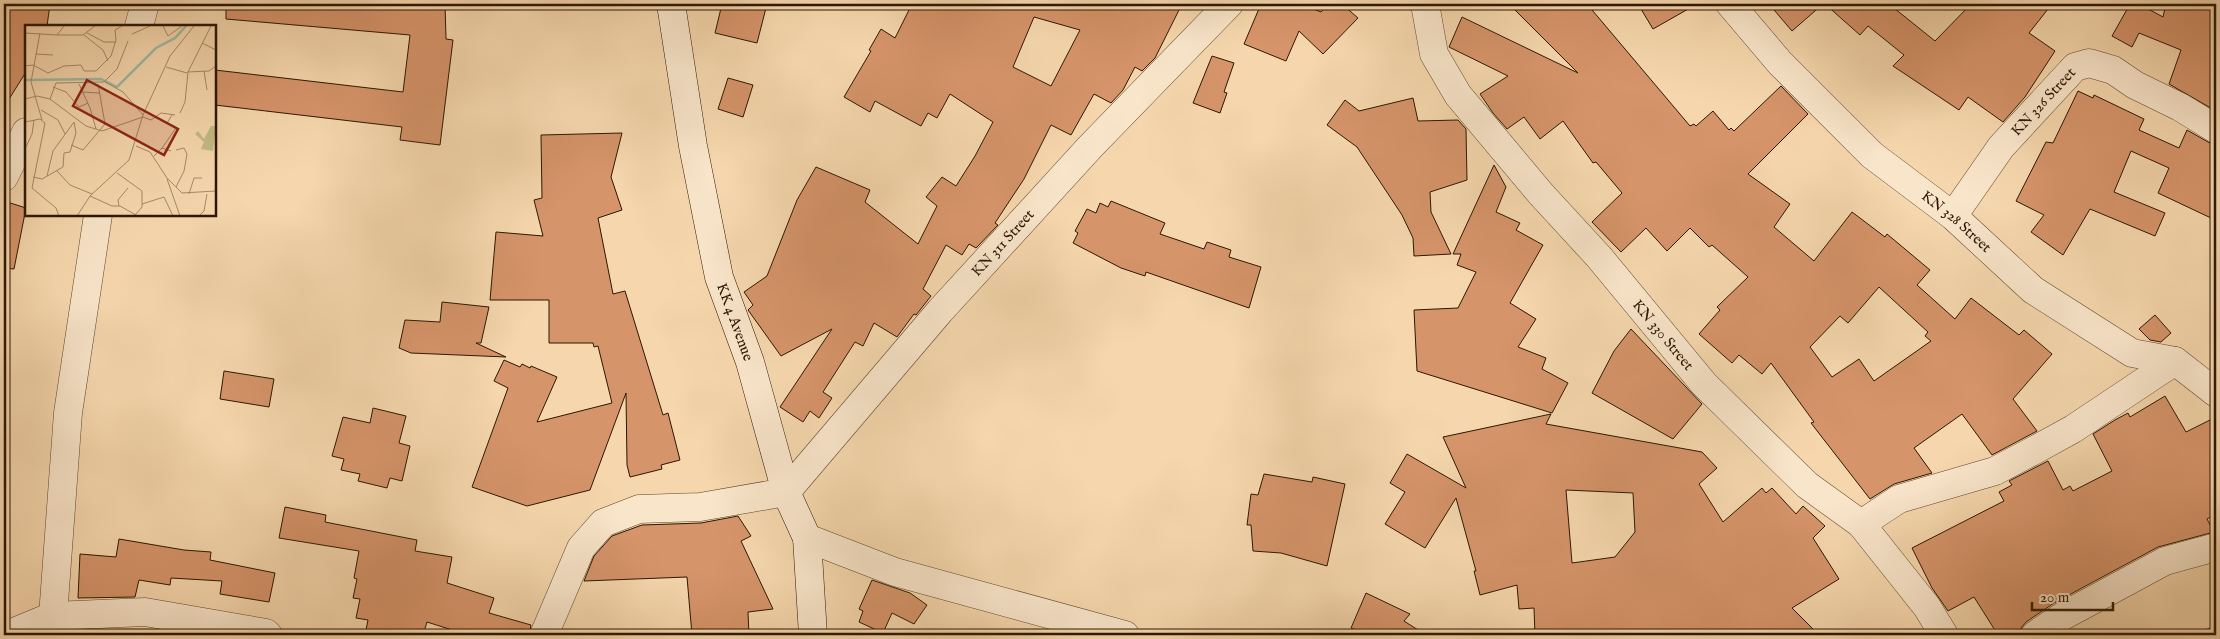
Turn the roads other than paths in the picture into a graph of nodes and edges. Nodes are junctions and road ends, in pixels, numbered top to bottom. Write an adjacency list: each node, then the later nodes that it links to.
1 (145, 4): 6 (street)
2 (671, 4): 14 (street, KK 4 Avenue)
3 (1230, 4): 14 (street, KN 311 Street)
4 (1425, 4): 15 (street, KN 330 Street)
5 (1730, 4): 11 (street, KN 328 Street)
6 (139, 25)
7 (2216, 129): 11 (street, KN 326 Street)
8 (25, 134): 9 (street)
9 (4, 177)
10 (98, 216): 18 (street)
11 (1953, 216): 12 (street, KN 328 Street)
12 (2175, 361): 13 (street, KN 328 Street); 15 (street)
13 (2216, 393)
14 (786, 492): 16 (street, KK 4 Avenue); 21 (street)
15 (1861, 524): 24 (street, KN 330 Street)
16 (807, 538): 22 (street, KK 4 Avenue); 23 (street)
17 (2216, 547): 25 (street)
18 (53, 616): 19 (street); 20 (street)
19 (7, 635)
20 (268, 635)
21 (544, 635)
22 (813, 635)
23 (1125, 635)
24 (1944, 635)
25 (2035, 635)

